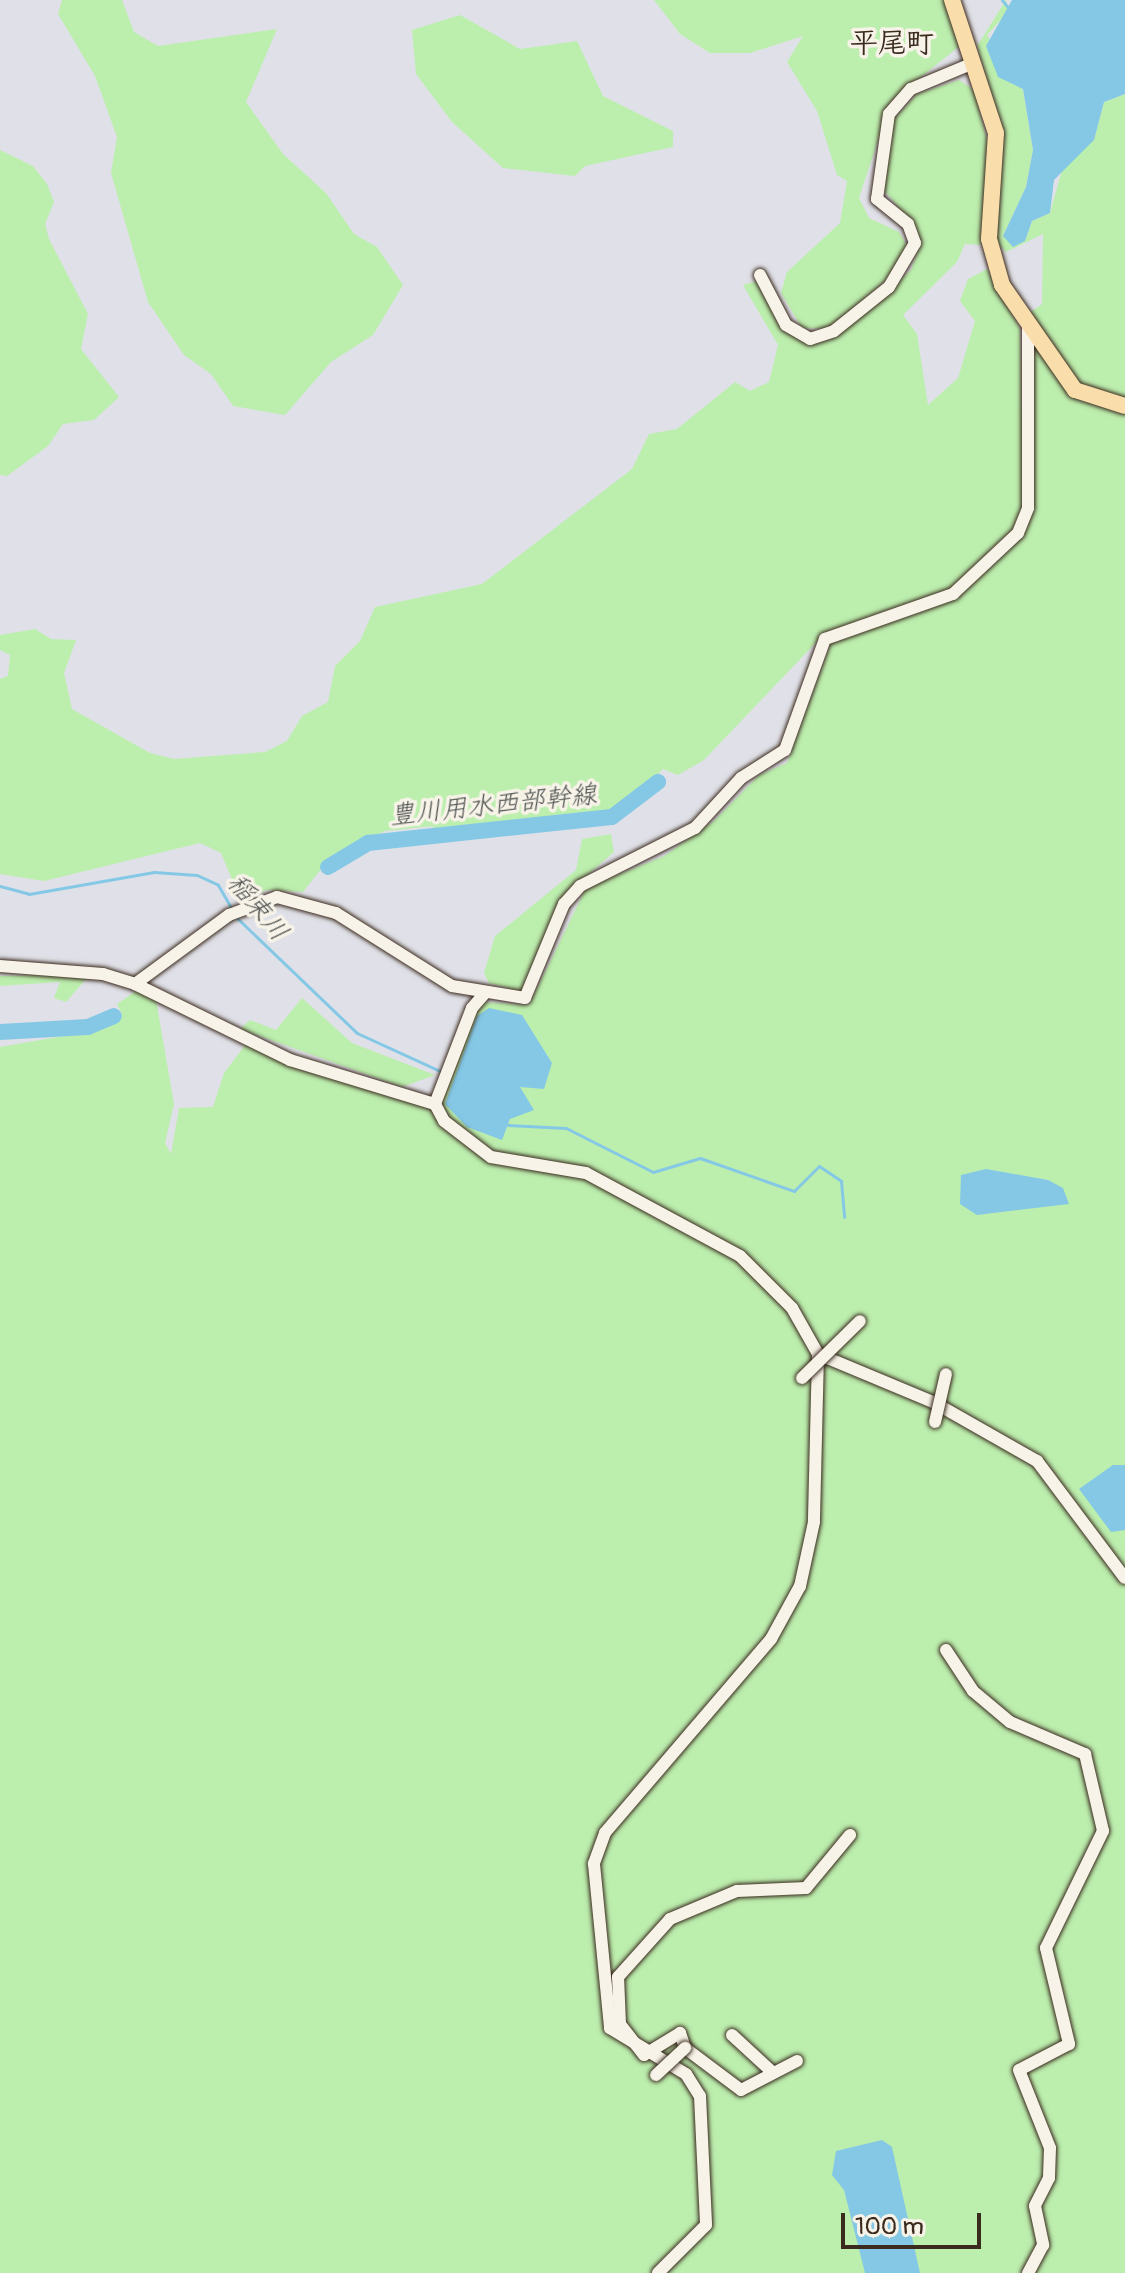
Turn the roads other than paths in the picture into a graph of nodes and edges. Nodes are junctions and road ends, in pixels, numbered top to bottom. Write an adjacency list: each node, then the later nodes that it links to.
1 (952, 0): 2 (main road)
2 (971, 64): 3 (street); 4 (main road)
3 (760, 275)
4 (1028, 328): 5 (main road); 8 (street)
5 (1125, 406)
6 (0, 966): 7 (street)
7 (135, 984): 8 (street); 9 (street)
8 (485, 993): 9 (street)
9 (435, 1104): 11 (street)
10 (860, 1321): 13 (street, bridge)
11 (818, 1354): 15 (street); 20 (street)
12 (946, 1374): 14 (street, bridge)
13 (802, 1378)
14 (935, 1422)
15 (1125, 1578)
16 (946, 1650): 25 (street)
17 (850, 1835): 20 (street)
18 (732, 2035): 22 (street)
19 (685, 2048): 20 (street); 22 (street); 23 (street, bridge)
20 (644, 2055): 24 (street)
21 (797, 2061): 22 (street)
22 (771, 2071)
23 (656, 2075)
24 (658, 2273)
25 (1028, 2273)

